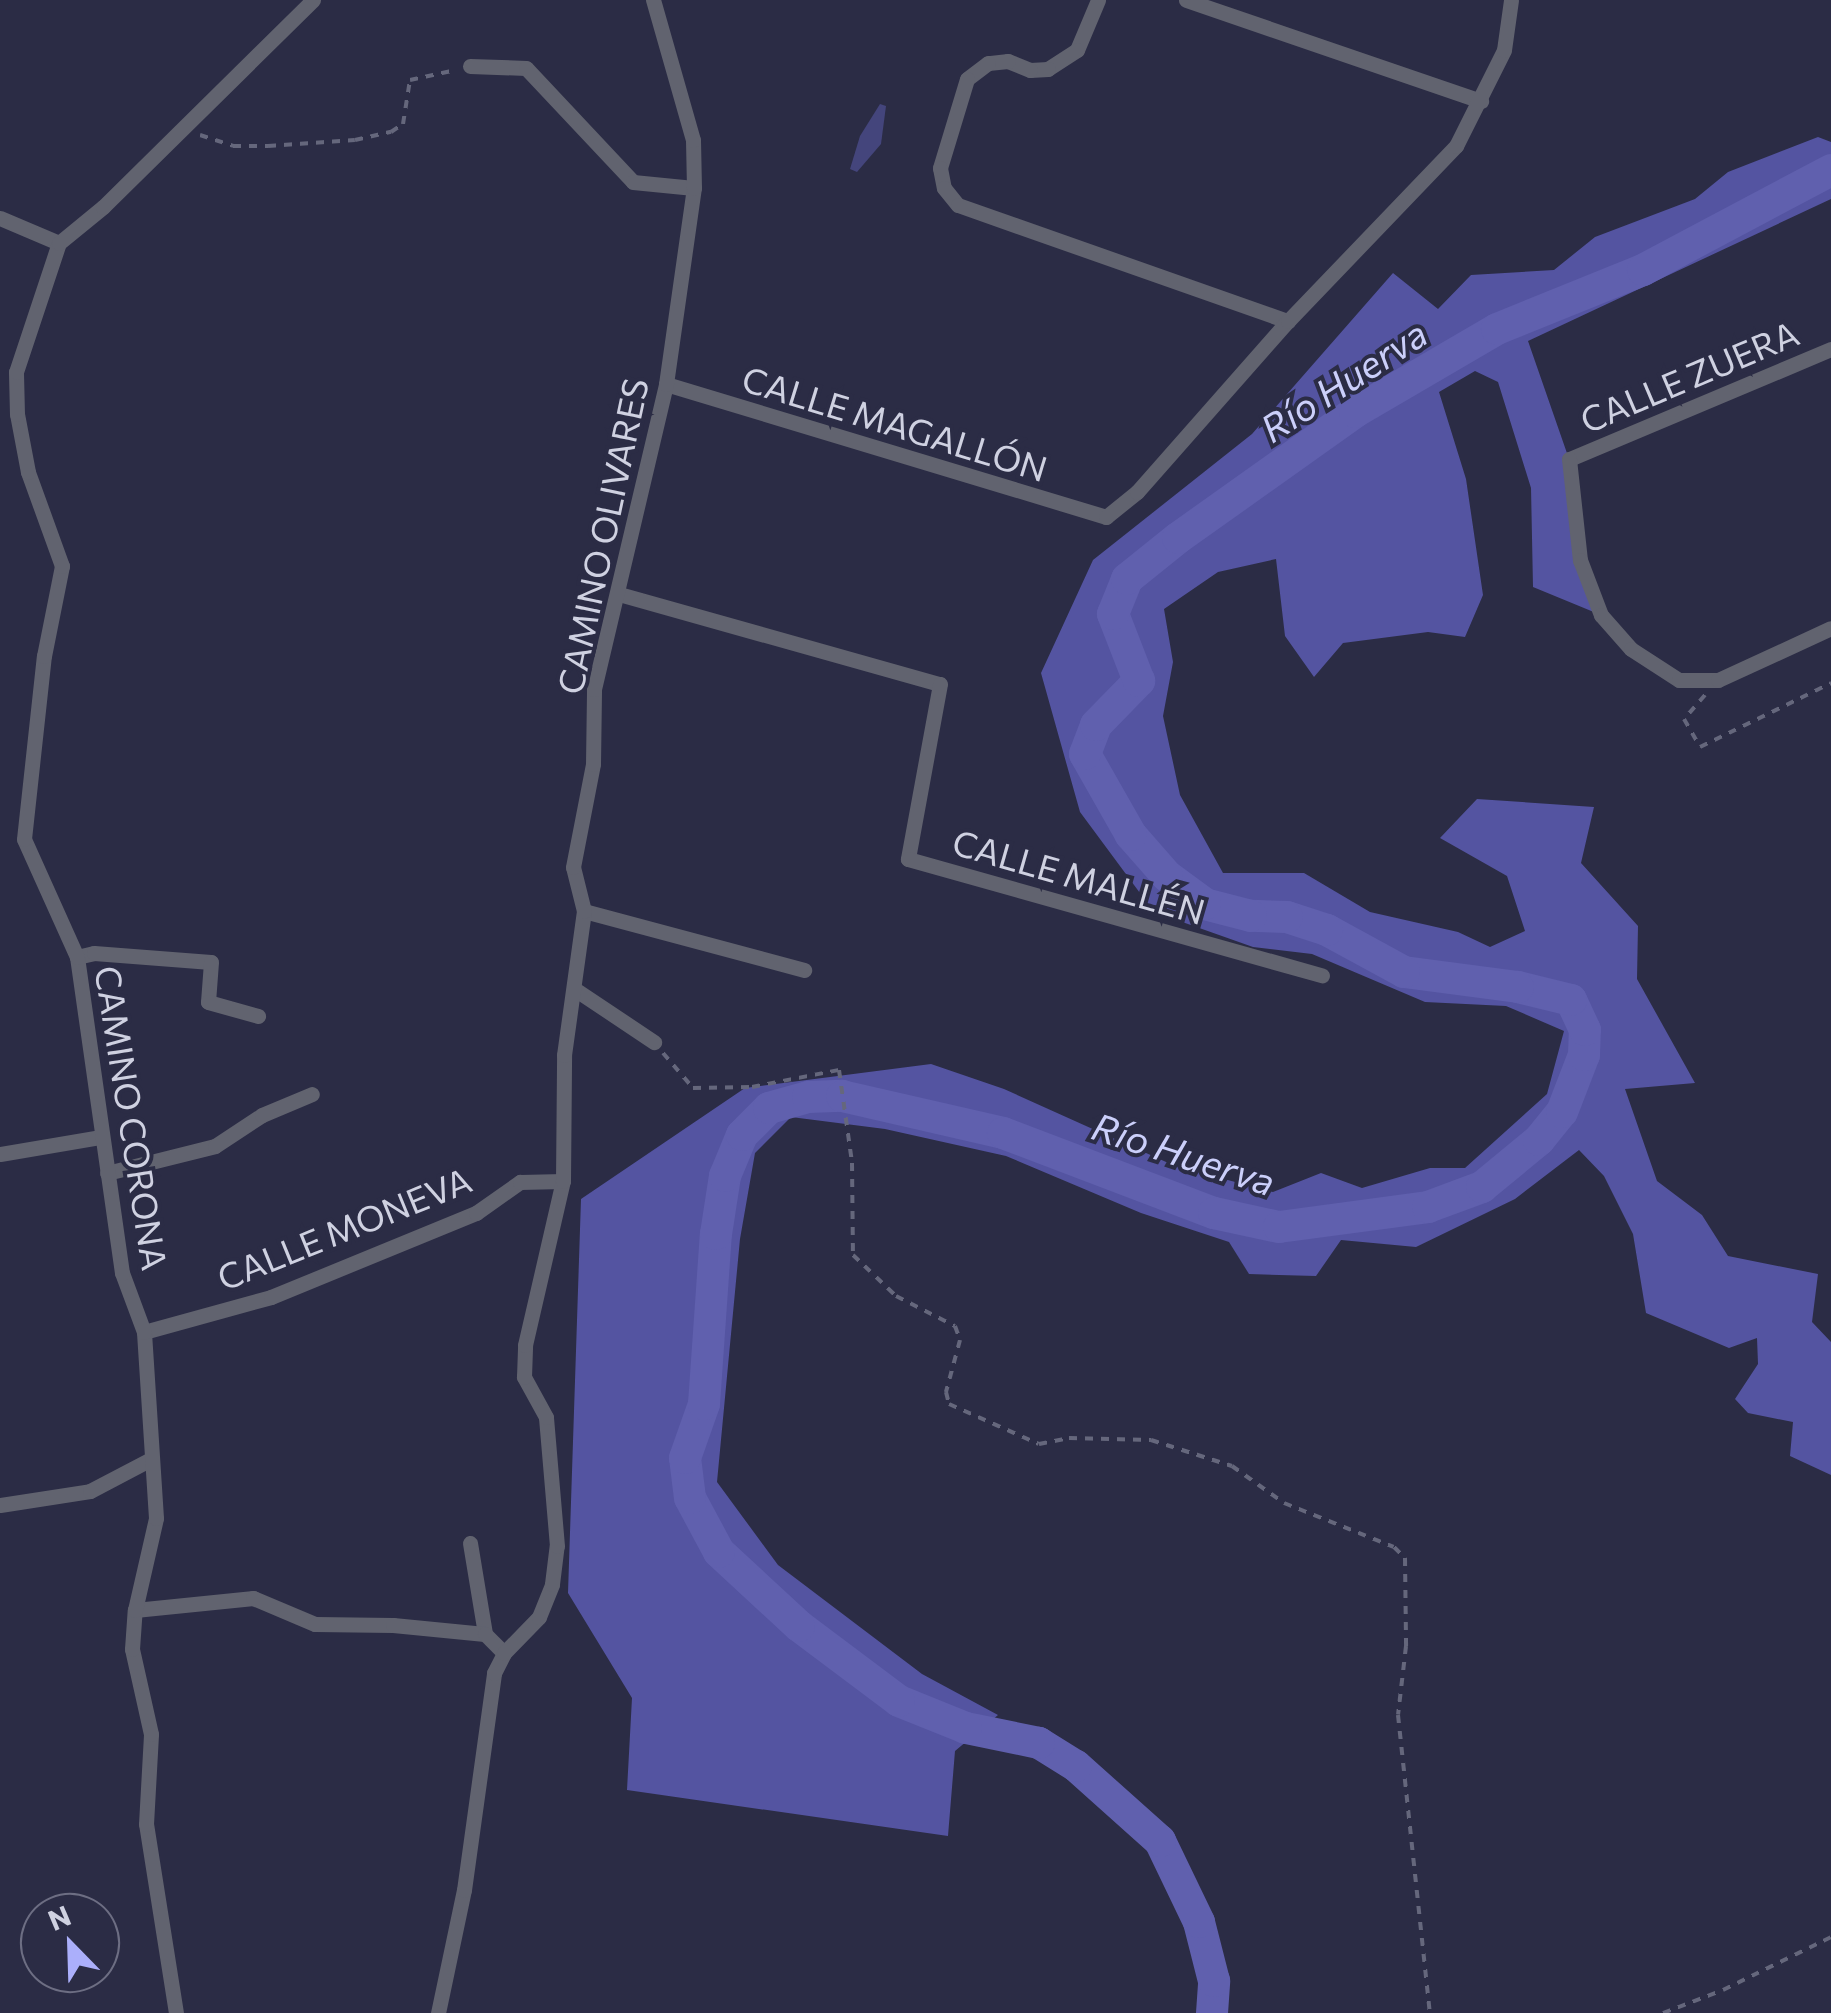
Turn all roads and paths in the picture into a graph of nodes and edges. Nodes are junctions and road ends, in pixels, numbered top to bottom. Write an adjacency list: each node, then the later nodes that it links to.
1 (314, 0): 8 (street)
2 (653, 0): 9 (street, CAMINO OLIVARES)
3 (1098, 0): 12 (street)
4 (1186, 0): 7 (street)
5 (1511, 0): 7 (street)
6 (470, 66): 8 (path); 9 (street)
7 (1481, 100): 12 (street)
8 (181, 129): 11 (street)
9 (694, 188): 14 (street, CAMINO OLIVARES)
10 (0, 218): 11 (street)
11 (59, 243): 20 (street, CAMINO CORONA)
12 (1288, 321): 14 (street, CALLE MAGALLÓN)
13 (1831, 349): 17 (street, CALLE ZUERA)
14 (666, 384): 15 (street, CAMINO OLIVARES)
15 (619, 594): 19 (street, CAMINO OLIVARES); 22 (street, CALLE MALLÉN)
16 (1831, 628): 17 (street)
17 (1718, 680): 18 (path)
18 (1831, 683)
19 (584, 911): 21 (street); 23 (street, CAMINO OLIVARES)
20 (78, 958): 24 (street); 27 (street, CAMINO CORONA)
21 (804, 970)
22 (1322, 975)
23 (576, 990): 25 (street); 30 (street, CAMINO OLIVARES)
24 (258, 1016)
25 (654, 1042): 41 (path)
26 (312, 1094): 29 (street)
27 (100, 1137): 28 (street); 29 (street, CAMINO CORONA)
28 (0, 1154)
29 (107, 1172): 31 (street, CAMINO CORONA)
30 (563, 1181): 31 (street, CALLE MONEVA); 37 (street, CAMINO OLIVARES)
31 (144, 1332): 32 (street, CAMINO CORONA)
32 (149, 1460): 33 (street); 35 (street, CAMINO CORONA)
33 (0, 1505)
34 (470, 1543): 36 (street)
35 (134, 1610): 36 (street); 39 (street, CAMINO CORONA)
36 (485, 1634): 37 (street)
37 (504, 1653): 40 (street, CAMINO OLIVARES)
38 (1831, 1937): 42 (path)
39 (176, 2013)
40 (438, 2013)
41 (1430, 2013)
42 (1663, 2013)

